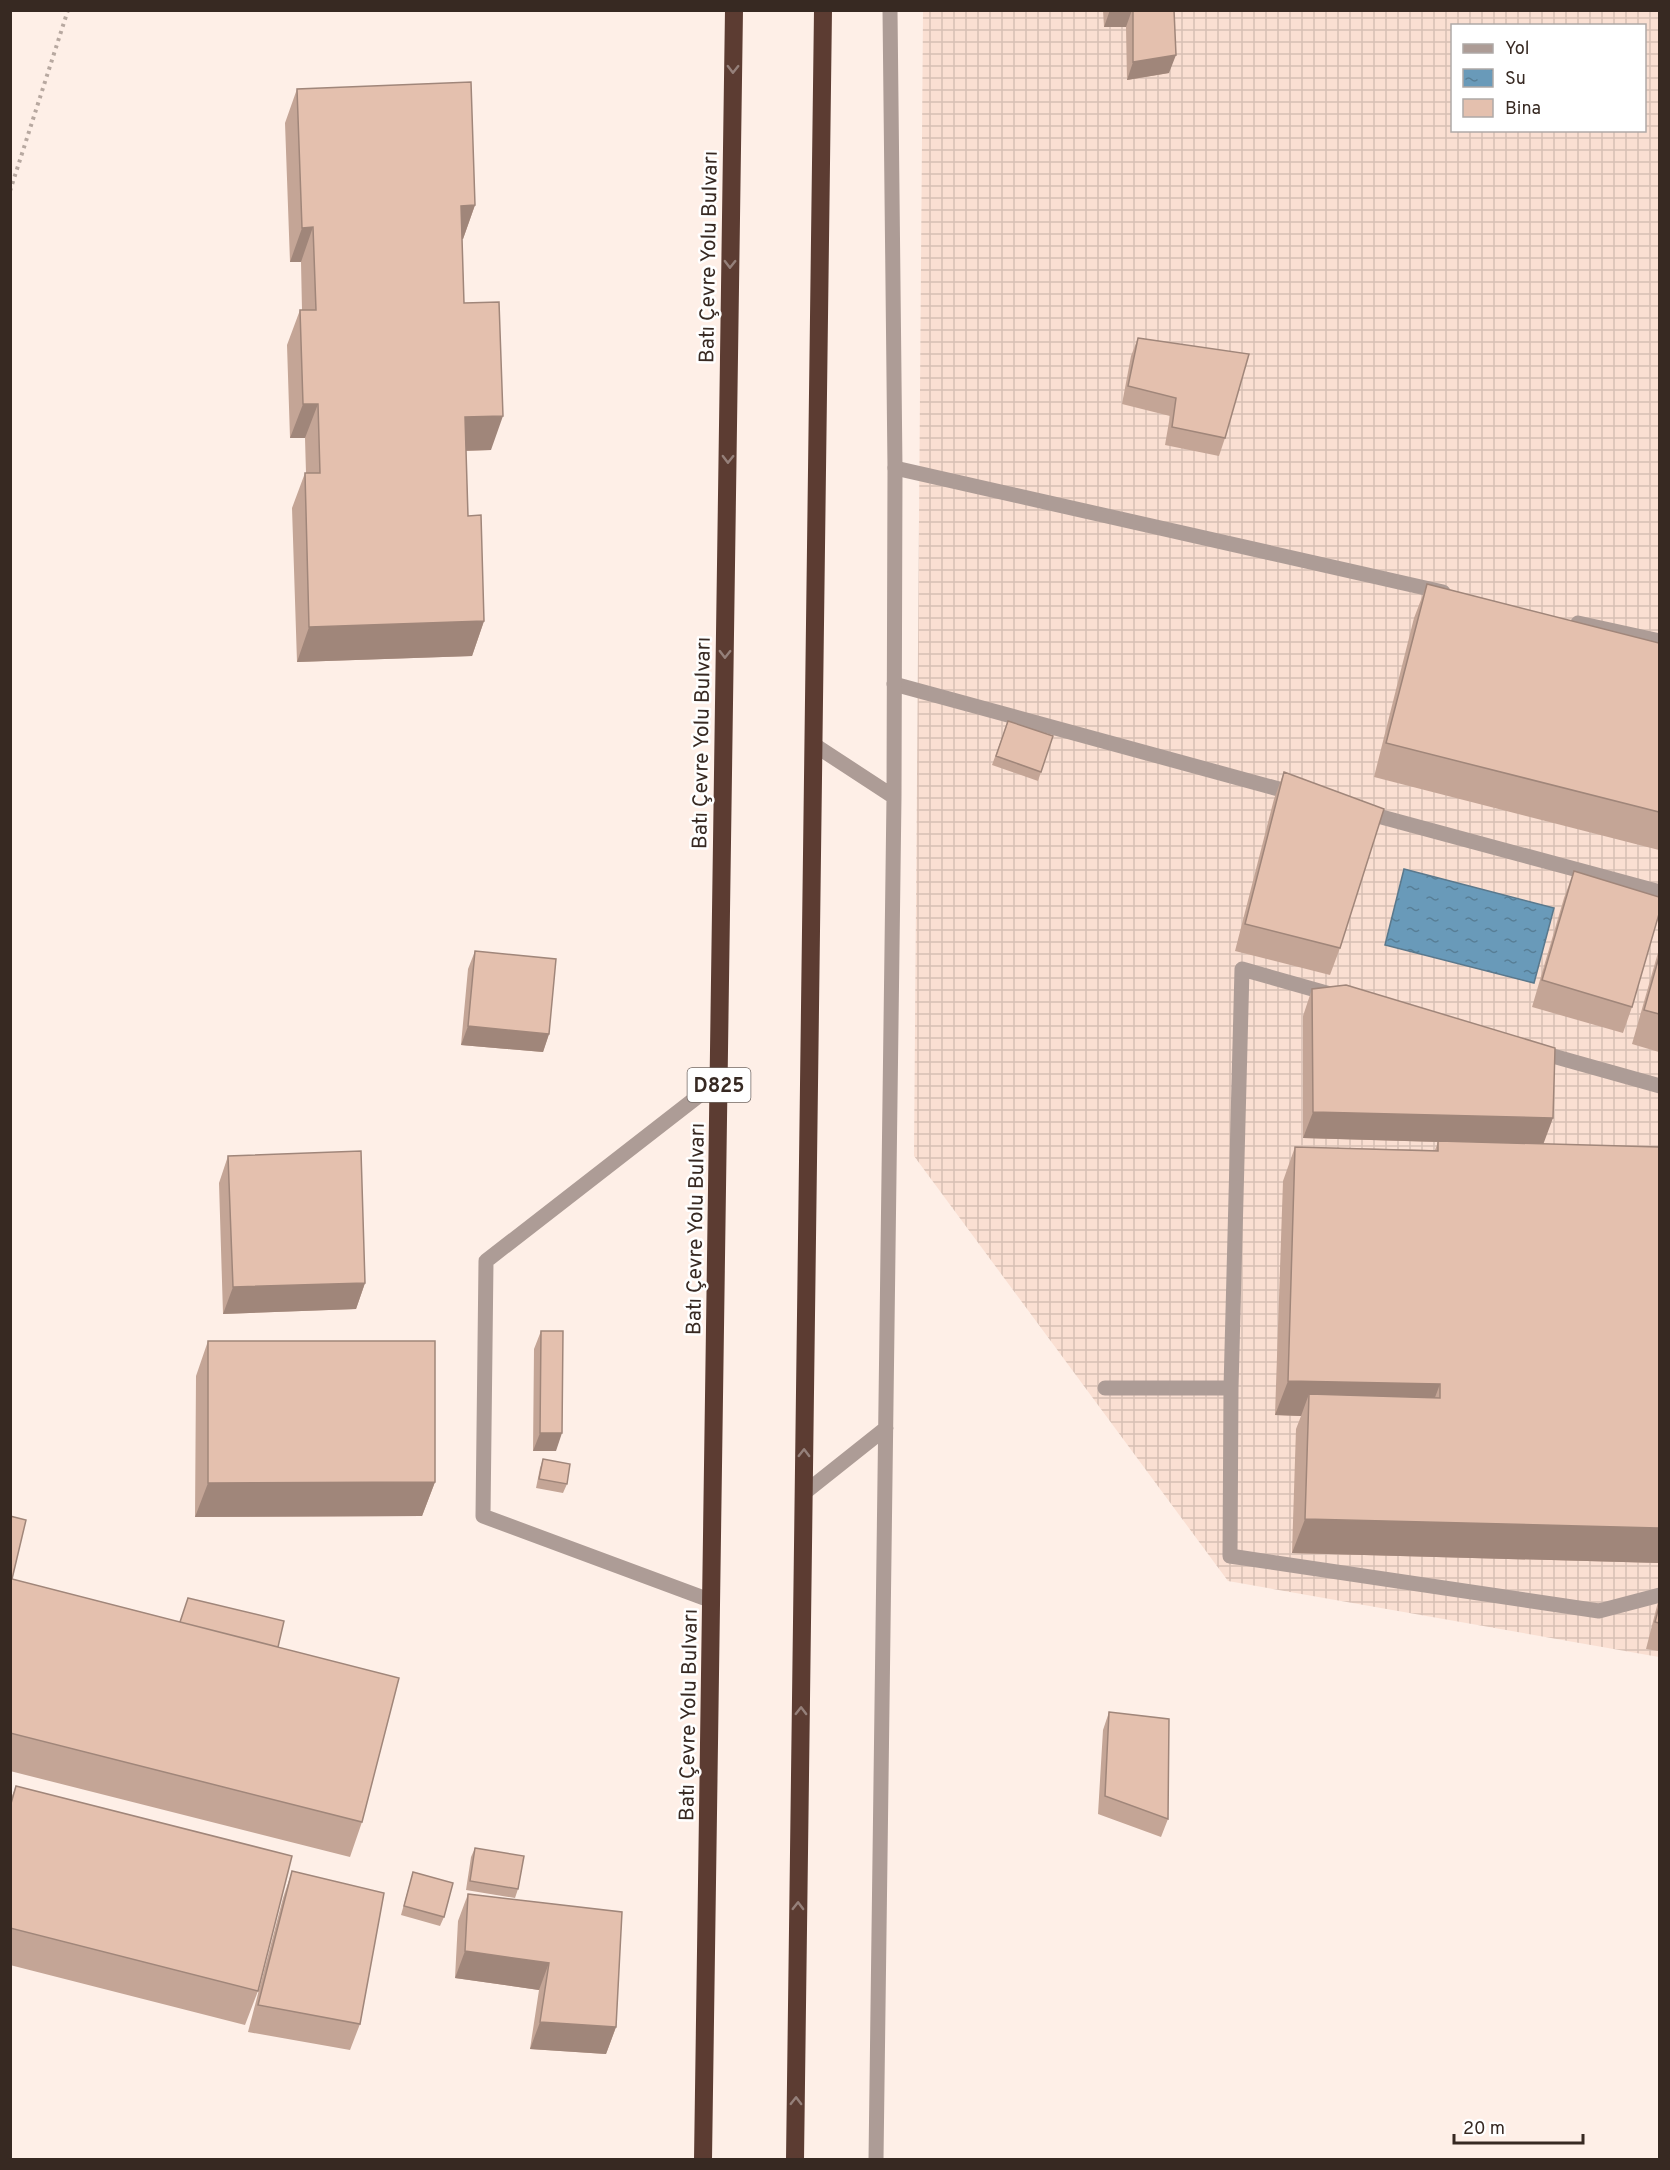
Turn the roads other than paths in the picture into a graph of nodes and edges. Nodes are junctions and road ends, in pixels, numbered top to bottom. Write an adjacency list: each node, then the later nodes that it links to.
1 (734, 10): 16 (highway, Batı Çevre Yolu Bulvarı / D825, one-way to 16)
2 (823, 10): 9 (highway)
3 (890, 10): 4 (street)
4 (895, 468): 5 (street); 8 (street)
5 (1463, 597)
6 (1567, 620): 7 (street)
7 (1659, 641)
8 (894, 684): 10 (street); 11 (street)
9 (813, 744): 10 (street); 21 (highway, one-way to 9)
10 (894, 796): 20 (street)
11 (1317, 799)
12 (1351, 808): 13 (street)
13 (1659, 892)
14 (1343, 998): 19 (street)
15 (1524, 1048): 17 (street)
16 (719, 1080): 23 (highway, Batı Çevre Yolu Bulvarı / D825); 23 (street)
17 (1659, 1086)
18 (1105, 1388): 19 (street)
19 (1231, 1388): 22 (street)
20 (886, 1428): 21 (street); 26 (street)
21 (803, 1494): 25 (highway, one-way to 21)
22 (1659, 1595)
23 (712, 1601): 24 (highway, Batı Çevre Yolu Bulvarı / D825)
24 (703, 2160)
25 (795, 2160)
26 (876, 2160)

